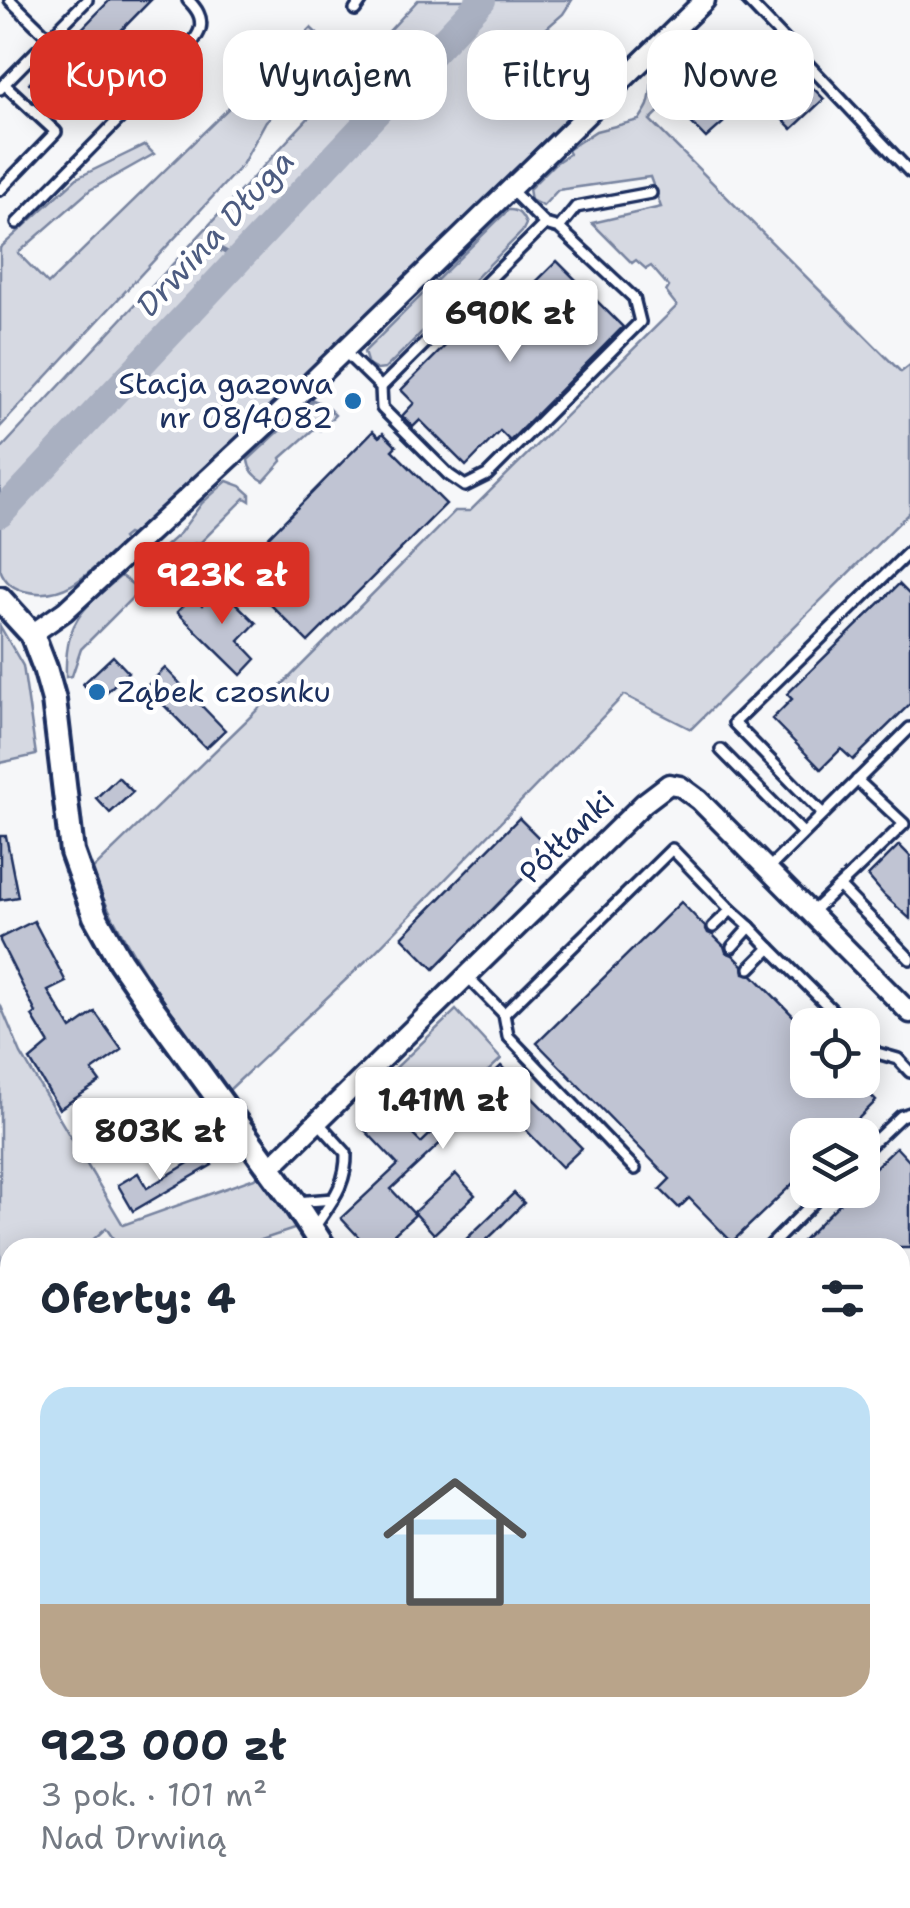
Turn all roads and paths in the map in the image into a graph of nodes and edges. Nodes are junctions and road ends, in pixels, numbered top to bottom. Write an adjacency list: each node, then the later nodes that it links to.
1 (10, 0): 8 (lane)
2 (87, 0): 9 (lane)
3 (188, 0): 10 (lane)
4 (362, 0): 7 (lane)
5 (705, 0): 15 (street)
6 (747, 0): 14 (lane)
7 (355, 10)
8 (41, 30)
9 (57, 30)
10 (200, 30)
11 (30, 57): 12 (lane)
12 (2, 86): 16 (lane)
13 (118, 120): 18 (lane)
14 (910, 172)
15 (510, 189): 19 (lane); 21 (street)
16 (0, 190)
17 (651, 192): 20 (lane)
18 (17, 223)
19 (545, 224): 20 (lane); 22 (lane)
20 (559, 228): 22 (lane)
21 (344, 351): 22 (lane); 25 (street)
22 (380, 387)
23 (910, 551): 29 (lane)
24 (0, 600): 25 (street)
25 (32, 634): 52 (street)
26 (910, 728): 28 (lane)
27 (721, 750): 31 (lane)
28 (857, 780): 29 (lane); 30 (lane)
29 (823, 814): 31 (lane)
30 (908, 826): 33 (lane)
31 (803, 834): 32 (lane)
32 (767, 870): 35 (street, Półłanki); 42 (street, Półłanki)
33 (840, 887): 35 (lane); 40 (lane)
34 (731, 910): 36 (lane); 37 (lane); 45 (lane)
35 (811, 913): 44 (street, Półłanki)
36 (713, 927)
37 (750, 927): 38 (lane); 39 (lane)
38 (732, 947)
39 (770, 948): 41 (lane); 43 (lane)
40 (910, 959)
41 (750, 968)
42 (467, 976): 45 (lane); 49 (street, Półłanki)
43 (831, 1008)
44 (910, 1013)
45 (504, 1014): 51 (lane)
46 (880, 1054): 47 (lane)
47 (910, 1072)
48 (910, 1113): 50 (lane)
49 (317, 1122): 52 (street, Półłanki); 53 (lane)
50 (880, 1136)
51 (636, 1169)
52 (269, 1170): 54 (street)
53 (333, 1199): 54 (lane); 57 (lane)
54 (294, 1202): 56 (street)
55 (808, 1208): 58 (lane)
56 (317, 1238)
57 (318, 1238)
58 (778, 1238)

